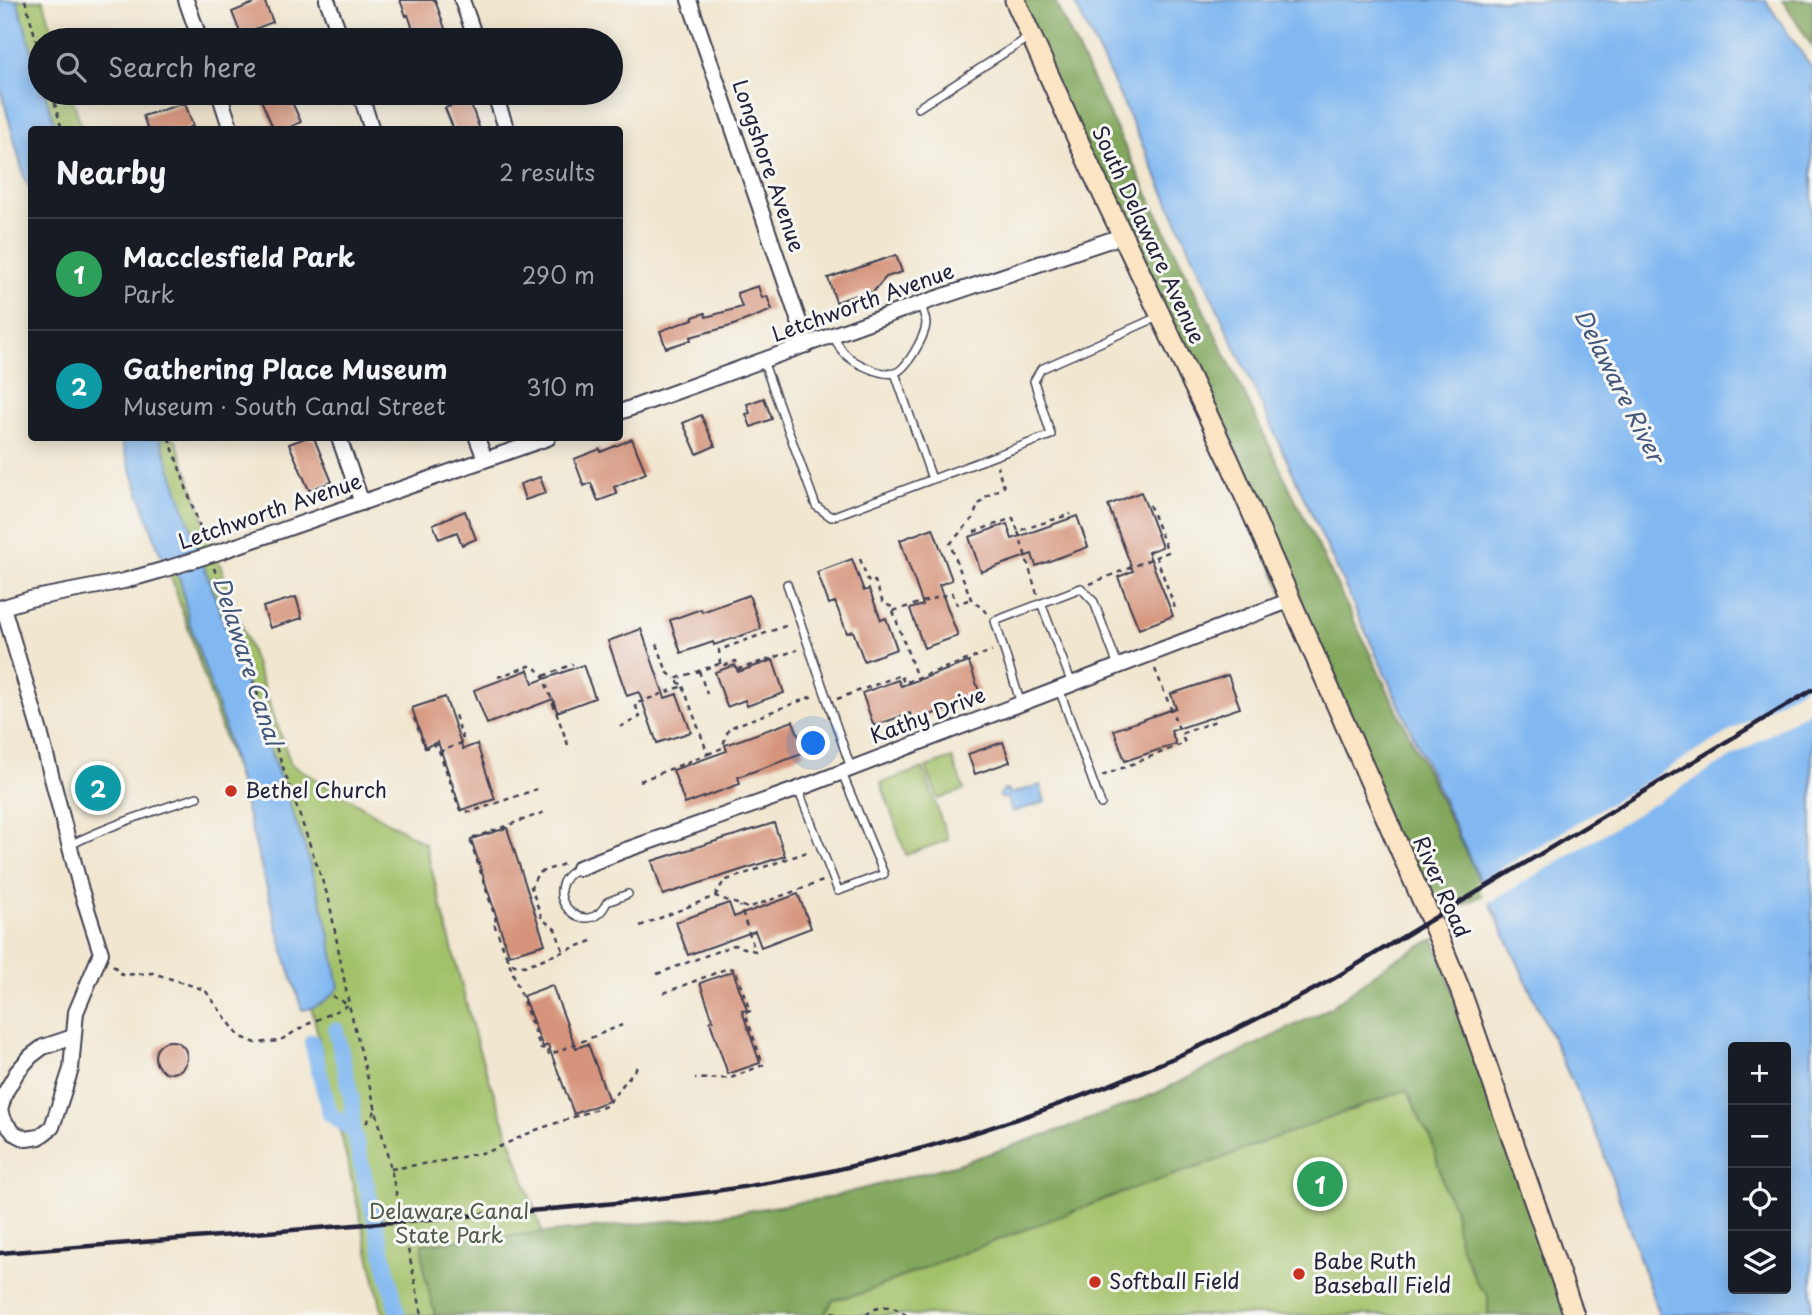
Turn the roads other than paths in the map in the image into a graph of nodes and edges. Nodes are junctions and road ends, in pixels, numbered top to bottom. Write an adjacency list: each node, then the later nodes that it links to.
1 (186, 0): 6 (street)
2 (327, 0): 7 (street)
3 (461, 0): 8 (street)
4 (690, 0): 21 (street, Longshore Avenue)
5 (1015, 0): 9 (main road, South Delaware Avenue)
6 (196, 28)
7 (338, 28)
8 (472, 28)
9 (1031, 36): 13 (lane); 17 (main road, South Delaware Avenue)
10 (223, 105): 14 (street)
11 (364, 105): 15 (street)
12 (498, 105): 16 (street)
13 (918, 108)
14 (230, 126)
15 (371, 126)
16 (506, 126)
17 (1122, 236): 18 (street, Letchworth Avenue); 19 (main road, South Delaware Avenue)
18 (921, 303): 20 (street, Letchworth Avenue); 23 (lane)
19 (1160, 316): 29 (lane); 30 (main road, South Delaware Avenue)
20 (833, 335): 21 (street, Letchworth Avenue); 23 (lane)
21 (807, 345): 22 (street, Letchworth Avenue)
22 (763, 361): 24 (street, Letchworth Avenue); 29 (lane)
23 (895, 373): 29 (lane)
24 (623, 411)
25 (340, 441): 31 (street)
26 (478, 441): 28 (street)
27 (539, 441): 28 (street, Letchworth Avenue)
28 (485, 460): 31 (street, Letchworth Avenue)
29 (932, 479)
30 (1241, 488): 33 (main road, River Road)
31 (362, 503): 35 (street, Letchworth Avenue, bridge)
32 (787, 584): 39 (lane)
33 (1291, 600): 36 (street, Kathy Drive); 47 (main road, River Road)
34 (1041, 603): 36 (lane); 37 (lane); 38 (lane)
35 (2, 607): 43 (street)
36 (1118, 667): 37 (street, Kathy Drive)
37 (1065, 687): 38 (street, Kathy Drive); 42 (lane)
38 (1021, 704): 39 (street, Kathy Drive)
39 (847, 770): 40 (street, Kathy Drive); 40 (lane)
40 (797, 789): 44 (street, Kathy Drive)
41 (197, 797): 43 (lane)
42 (1101, 804)
43 (69, 846): 46 (street)
44 (571, 866): 45 (lane)
45 (628, 894)
46 (73, 1037): 46 (street)
47 (1574, 1315)

